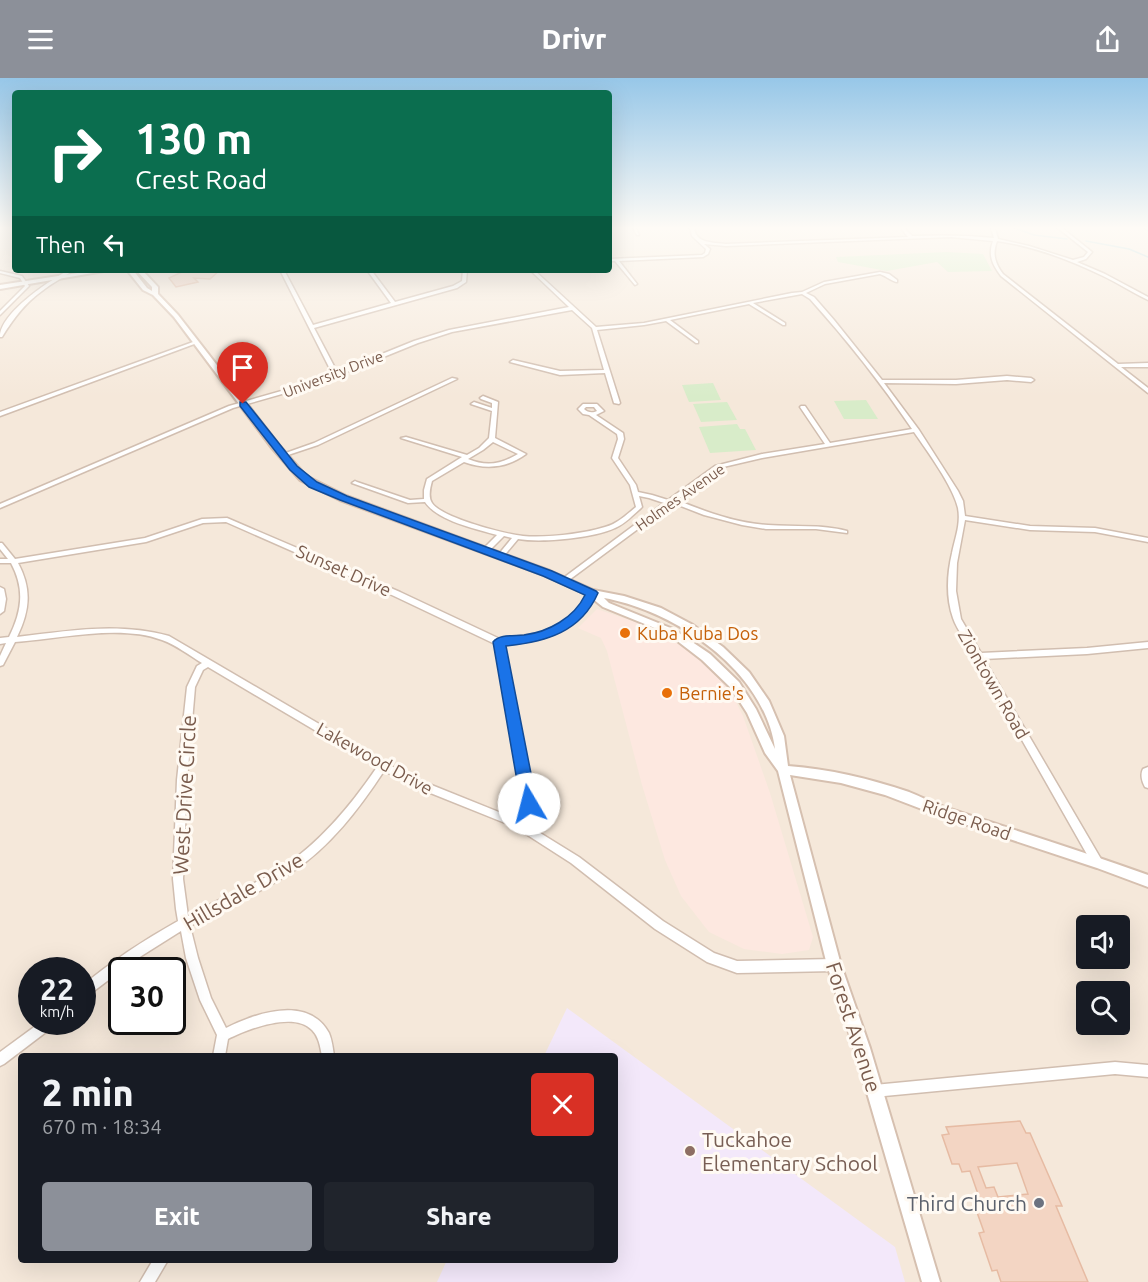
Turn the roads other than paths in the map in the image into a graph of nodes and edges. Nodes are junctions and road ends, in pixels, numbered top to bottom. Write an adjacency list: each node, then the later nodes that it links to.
1 (24, 284): 13 (main road)
2 (26, 284): 20 (street)
3 (48, 284): 21 (street)
4 (141, 284): 15 (main road)
5 (153, 284): 15 (main road)
6 (289, 284): 24 (street)
7 (379, 284): 18 (street)
8 (461, 284): 18 (street)
9 (547, 284): 19 (street)
10 (822, 284): 14 (street)
11 (1014, 284): 31 (street)
12 (1123, 284): 16 (street)
13 (0, 287)
14 (803, 293): 17 (street); 36 (street, Ziontown Road)
15 (155, 294): 28 (main road)
16 (1148, 299)
17 (750, 303): 22 (street); 23 (street)
18 (394, 304): 24 (street)
19 (573, 308): 25 (street); 33 (street, University Drive)
20 (0, 316): 21 (street)
21 (11, 317): 26 (street)
22 (666, 319): 25 (street); 27 (street)
23 (783, 324)
24 (311, 327): 33 (street)
25 (594, 329): 32 (street)
26 (0, 336)
27 (696, 342)
28 (195, 343): 40 (main road); 43 (street)
29 (513, 362): 32 (street)
30 (1148, 365): 31 (street)
31 (1117, 366): 37 (street)
32 (606, 371): 39 (street)
33 (339, 373): 40 (street, University Drive)
34 (454, 379): 52 (street)
35 (1030, 380): 36 (street)
36 (883, 381): 48 (street, Ziontown Road)
37 (1148, 391)
38 (483, 398): 45 (street)
39 (616, 403)
40 (243, 404): 52 (main road); 58 (street, University Drive)
41 (474, 404): 45 (street)
42 (0, 406): 43 (street)
43 (17, 406): 46 (street)
44 (803, 407): 51 (street)
45 (494, 410): 50 (street)
46 (0, 414)
47 (591, 414): 55 (street)
48 (916, 430): 51 (street, Holmes Avenue); 59 (street, Ziontown Road)
49 (404, 438): 53 (street)
50 (492, 439): 53 (street); 53 (street)
51 (828, 444): 57 (street, Holmes Avenue)
52 (283, 455): 65 (main road)
53 (464, 458): 56 (street)
54 (355, 483): 56 (street)
55 (636, 494): 57 (street); 62 (street)
56 (428, 500): 61 (street)
57 (671, 502): 60 (street); 69 (street, Holmes Avenue)
58 (0, 506)
59 (963, 518): 63 (street); 77 (street, Ziontown Road)
60 (846, 532)
61 (502, 534): 62 (street); 65 (street)
62 (517, 537): 66 (street)
63 (1148, 540)
64 (0, 545): 68 (street)
65 (486, 550): 66 (main road)
66 (501, 555): 69 (main road)
67 (0, 561): 68 (street, Sunset Drive)
68 (14, 561): 74 (street); 75 (street, Sunset Drive)
69 (565, 581): 71 (main road)
70 (0, 589): 72 (street)
71 (591, 593): 75 (street); 81 (main road); 81 (main road)
72 (0, 611)
73 (0, 641): 74 (street, Lakewood Drive)
74 (12, 641): 78 (street); 79 (street, Lakewood Drive)
75 (499, 642): 84 (street)
76 (1148, 645): 77 (street)
77 (976, 656): 85 (street, Ziontown Road)
78 (0, 663)
79 (208, 663): 80 (street, Lakewood Drive); 87 (street, West Drive Circle)
80 (383, 766): 84 (street, Lakewood Drive); 87 (street, Hillsdale Drive)
81 (783, 770): 85 (main road, Ridge Road); 88 (main road, Forest Avenue)
82 (1148, 771): 83 (street)
83 (1148, 783)
84 (518, 824): 88 (street, Lakewood Drive)
85 (1097, 862): 86 (main road, Ridge Road)
86 (1148, 881)
87 (184, 924): 89 (street, Hillsdale Drive); 91 (street, West Drive Circle)
88 (834, 965): 96 (main road, Forest Avenue)
89 (96, 983)
90 (33, 1035): 94 (street)
91 (223, 1035): 92 (street); 93 (street)
92 (220, 1053)
93 (328, 1053)
94 (0, 1060)
95 (1148, 1071): 96 (street)
96 (874, 1091): 99 (main road, Forest Avenue)
97 (159, 1263): 98 (street)
98 (147, 1282)
99 (931, 1282)

